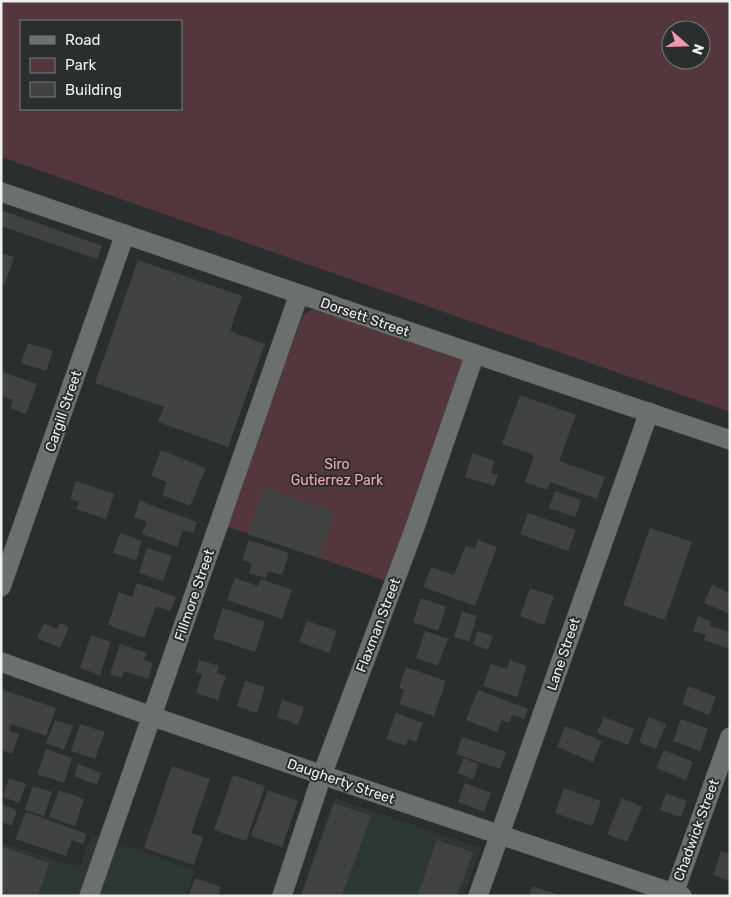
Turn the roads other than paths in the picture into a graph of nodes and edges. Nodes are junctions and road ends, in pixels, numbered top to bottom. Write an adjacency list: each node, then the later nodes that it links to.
1 (1, 192): 2 (street, Dorsett Street)
2 (125, 234): 3 (street, Dorsett Street); 7 (street, Cargill Street)
3 (299, 294): 4 (street, Dorsett Street); 9 (street, Fillmore Street)
4 (476, 354): 5 (street, Dorsett Street); 11 (street, Flaxman Street)
5 (648, 412): 6 (street, Dorsett Street); 12 (street, Lane Street)
6 (730, 440)
7 (1, 587)
8 (1, 662): 9 (street, Daugherty Street)
9 (151, 716): 11 (street, Daugherty Street); 14 (street, Fillmore Street)
10 (730, 737): 13 (street, Chadwick Street)
11 (322, 775): 12 (street, Daugherty Street); 15 (street, Flaxman Street)
12 (499, 834): 13 (street, Daugherty Street); 16 (street, Lane Street)
13 (676, 895)
14 (90, 896)
15 (282, 896)
16 (478, 896)

